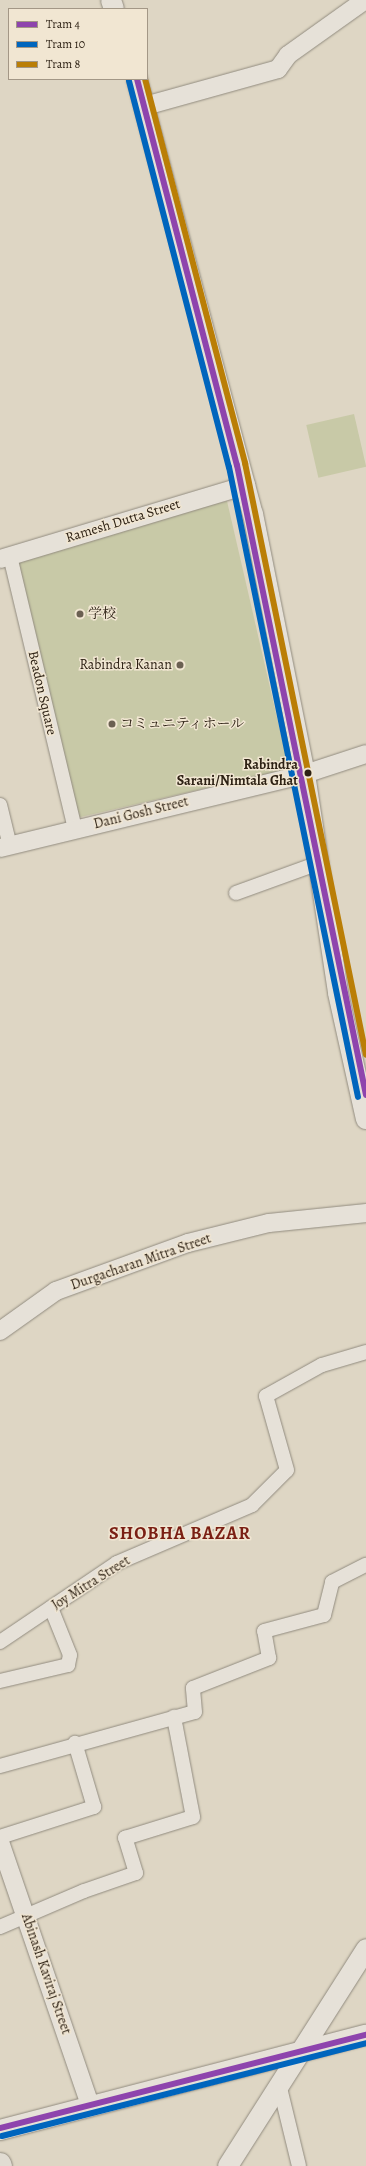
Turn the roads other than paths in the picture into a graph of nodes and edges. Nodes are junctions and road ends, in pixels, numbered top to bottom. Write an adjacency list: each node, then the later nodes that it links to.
1 (365, 0): 3 (street)
2 (137, 80): 3 (main road)
3 (145, 106): 4 (main road)
4 (246, 485): 5 (street, Ramesh Dutta Street); 7 (main road)
5 (5, 558): 9 (street, Beadon Square)
6 (366, 754): 7 (street, Dani Gosh Street)
7 (305, 774): 9 (street, Dani Gosh Street); 11 (main road)
8 (0, 805): 10 (street)
9 (75, 829): 10 (street, Dani Gosh Street)
10 (5, 847)
11 (318, 863): 12 (street); 13 (main road)
12 (236, 893)
13 (366, 1119)
14 (366, 1213): 15 (street, Durgacharan Mitra Street)
15 (0, 1331)
16 (366, 1352): 18 (street, Joy Mitra Street)
17 (366, 1565): 21 (street)
18 (51, 1608): 19 (street, Joy Mitra Street); 20 (street)
19 (0, 1642)
20 (0, 1681)
21 (174, 1717): 22 (street); 26 (street)
22 (75, 1743): 23 (street); 24 (street)
23 (0, 1766)
24 (0, 1837)
25 (0, 1842): 26 (street, Abinash Kaviraj Street)
26 (26, 1916): 27 (street); 32 (street, Abinash Kaviraj Street)
27 (0, 1927)
28 (366, 1949): 30 (main road)
29 (366, 2035): 30 (main road)
30 (300, 2053): 31 (main road); 32 (main road)
31 (280, 2088): 34 (main road); 35 (street)
32 (90, 2105): 33 (main road)
33 (0, 2130)
34 (228, 2166)
35 (298, 2166)

